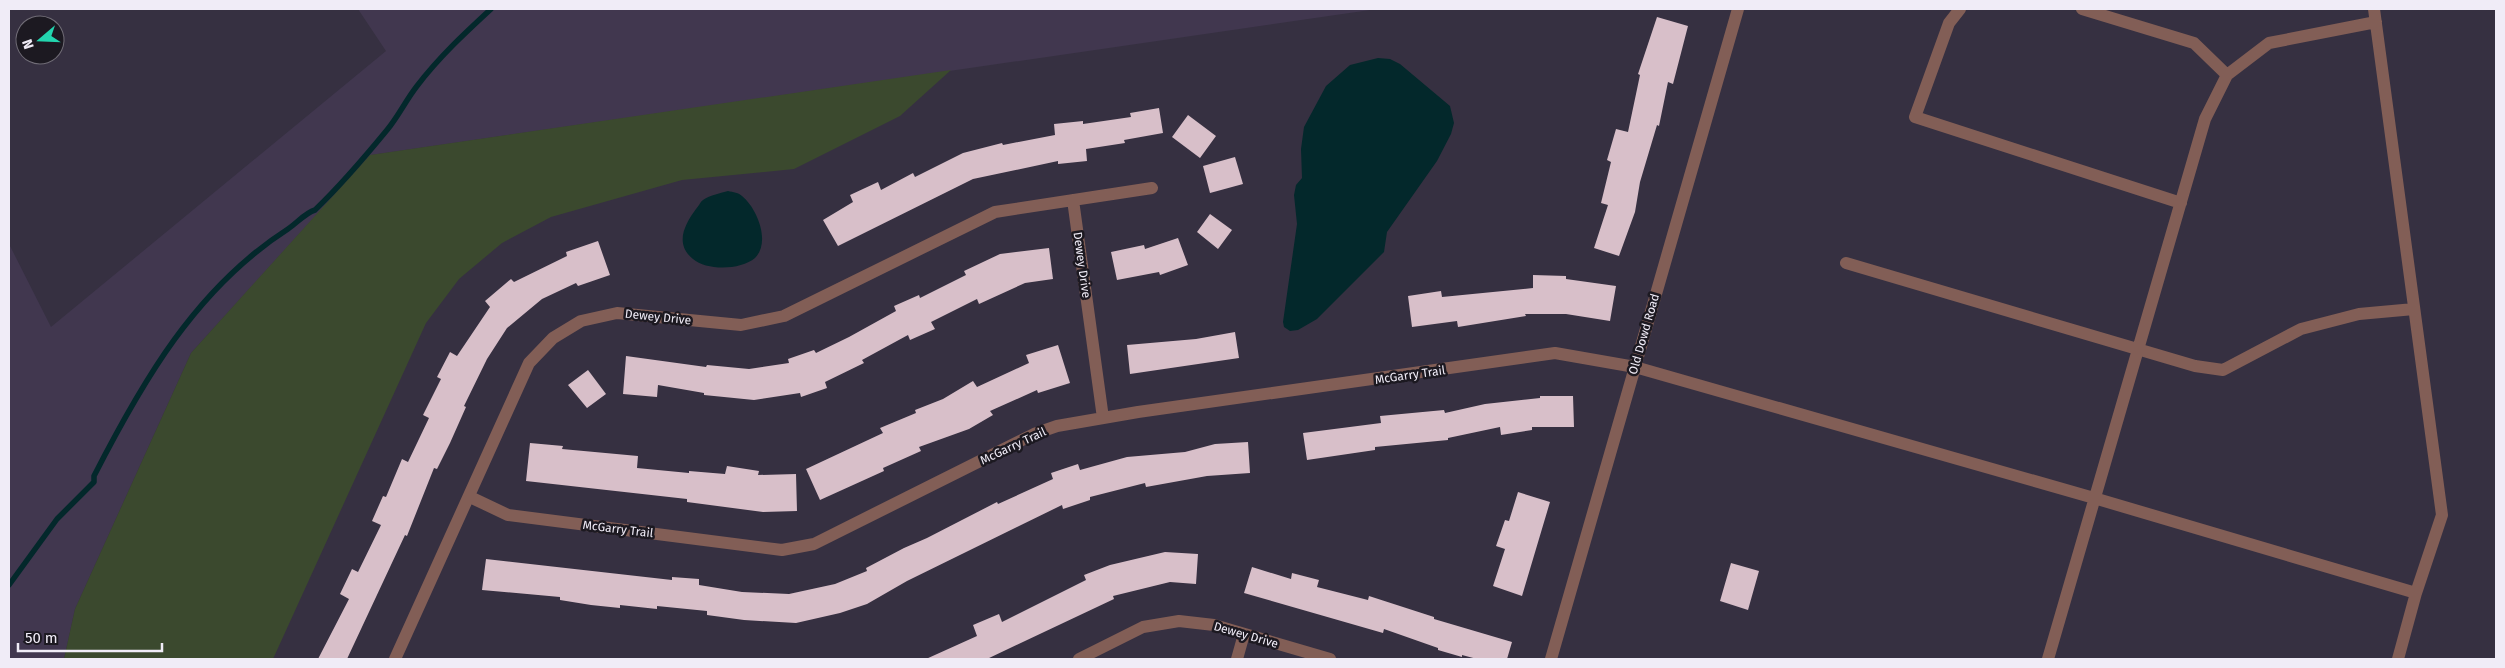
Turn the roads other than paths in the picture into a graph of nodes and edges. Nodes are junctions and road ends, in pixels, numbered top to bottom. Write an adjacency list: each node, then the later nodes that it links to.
1 (1738, 9): 13 (street, Old Dowd Road)
2 (1960, 9): 9 (street)
3 (2082, 9): 6 (street)
4 (2374, 9): 5 (street)
5 (2376, 22): 6 (street); 11 (street)
6 (2227, 75): 9 (street)
7 (1152, 188): 8 (street, Dewey Drive)
8 (1073, 200): 14 (street, Dewey Drive); 15 (street, Dewey Drive)
9 (2181, 203): 12 (street)
10 (1846, 263): 12 (street)
11 (2414, 309): 12 (street); 17 (street)
12 (2139, 348): 16 (street)
13 (1635, 367): 14 (street, McGarry Trail); 16 (street, McGarry Trail); 23 (street, Old Dowd Road)
14 (1103, 418): 15 (street, McGarry Trail)
15 (470, 497): 19 (street, Dewey Drive)
16 (2094, 498): 17 (street, McGarry Trail); 24 (street)
17 (2416, 593): 25 (street)
18 (1244, 634): 20 (street, Dewey Drive); 21 (street); 22 (street, Dewey Drive)
19 (395, 659)
20 (1079, 659)
21 (1237, 659)
22 (1330, 659)
23 (1551, 659)
24 (2048, 659)
25 (2398, 659)

